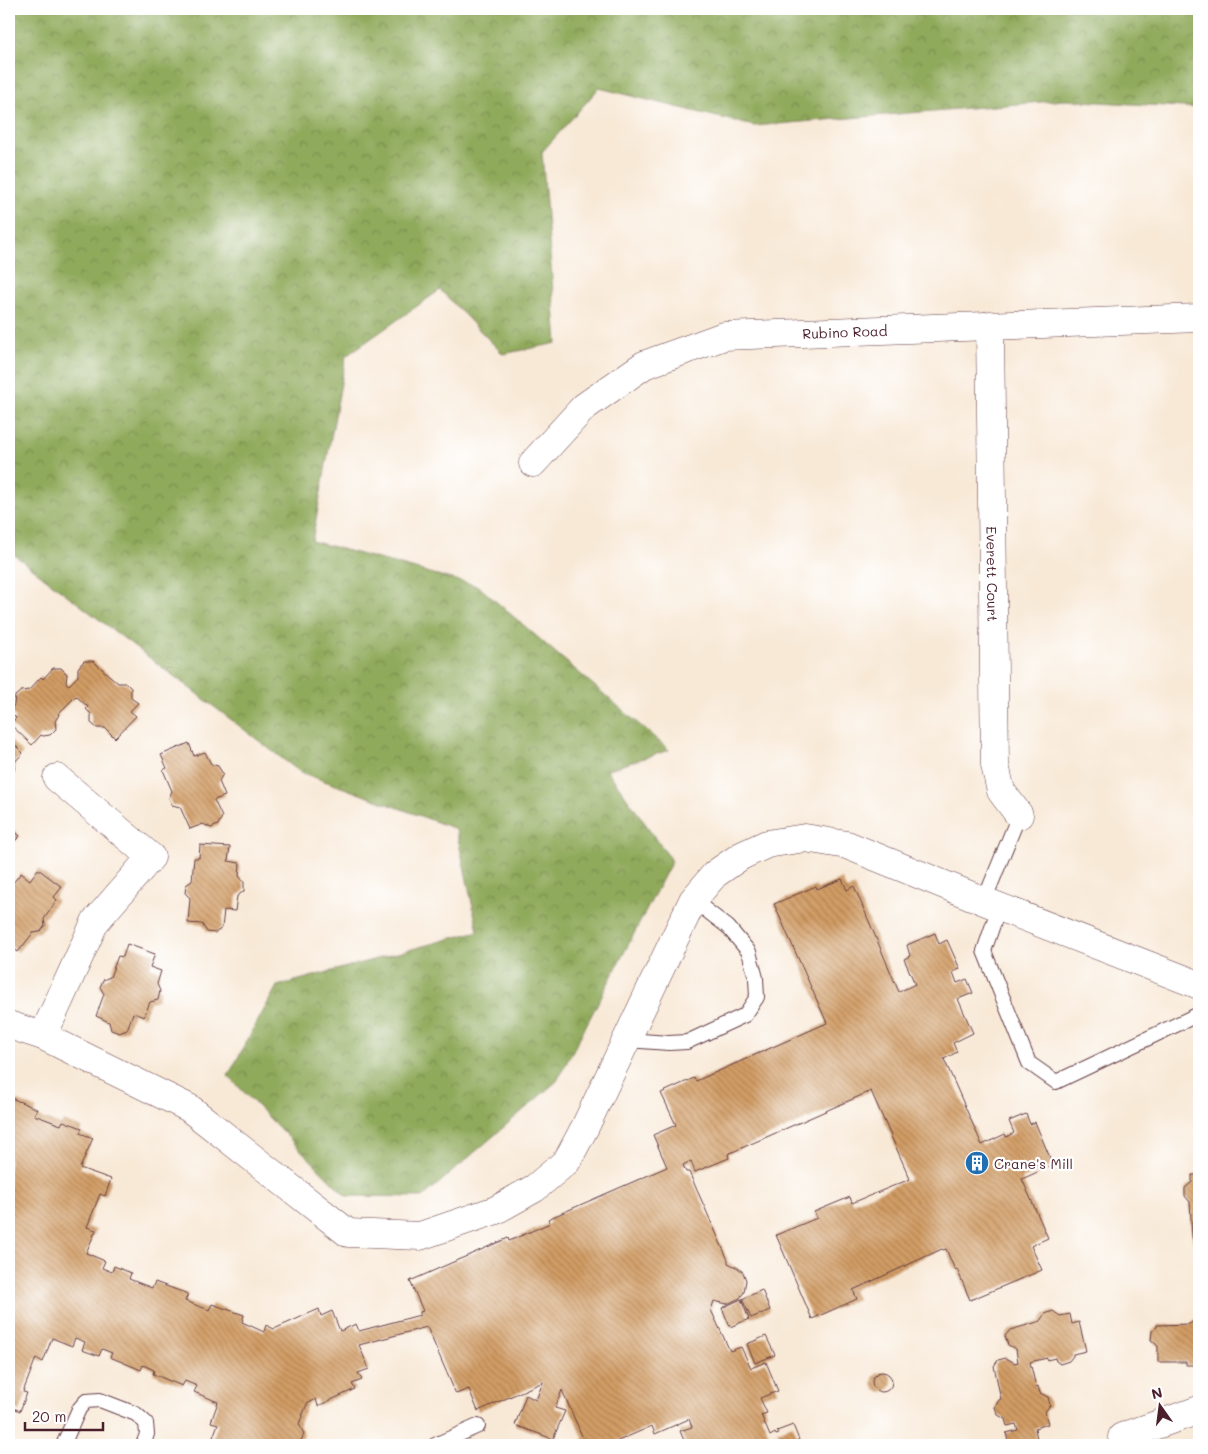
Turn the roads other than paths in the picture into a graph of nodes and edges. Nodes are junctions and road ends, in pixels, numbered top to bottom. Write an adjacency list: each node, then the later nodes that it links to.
1 (1199, 318): 2 (street, Rubino Road)
2 (990, 325): 3 (street, Rubino Road); 5 (street, Everett Court)
3 (533, 463)
4 (57, 778): 11 (street)
5 (1019, 815): 7 (lane)
6 (693, 900): 7 (street); 12 (street); 12 (lane)
7 (992, 904): 8 (street); 9 (lane)
8 (1199, 985)
9 (1199, 1014)
10 (9, 1026): 11 (street)
11 (43, 1036): 12 (street)
12 (627, 1040)
13 (1199, 1410): 15 (street)
14 (478, 1426): 18 (lane)
15 (1122, 1437)
16 (63, 1445): 17 (lane)
17 (142, 1445)
18 (435, 1445)

